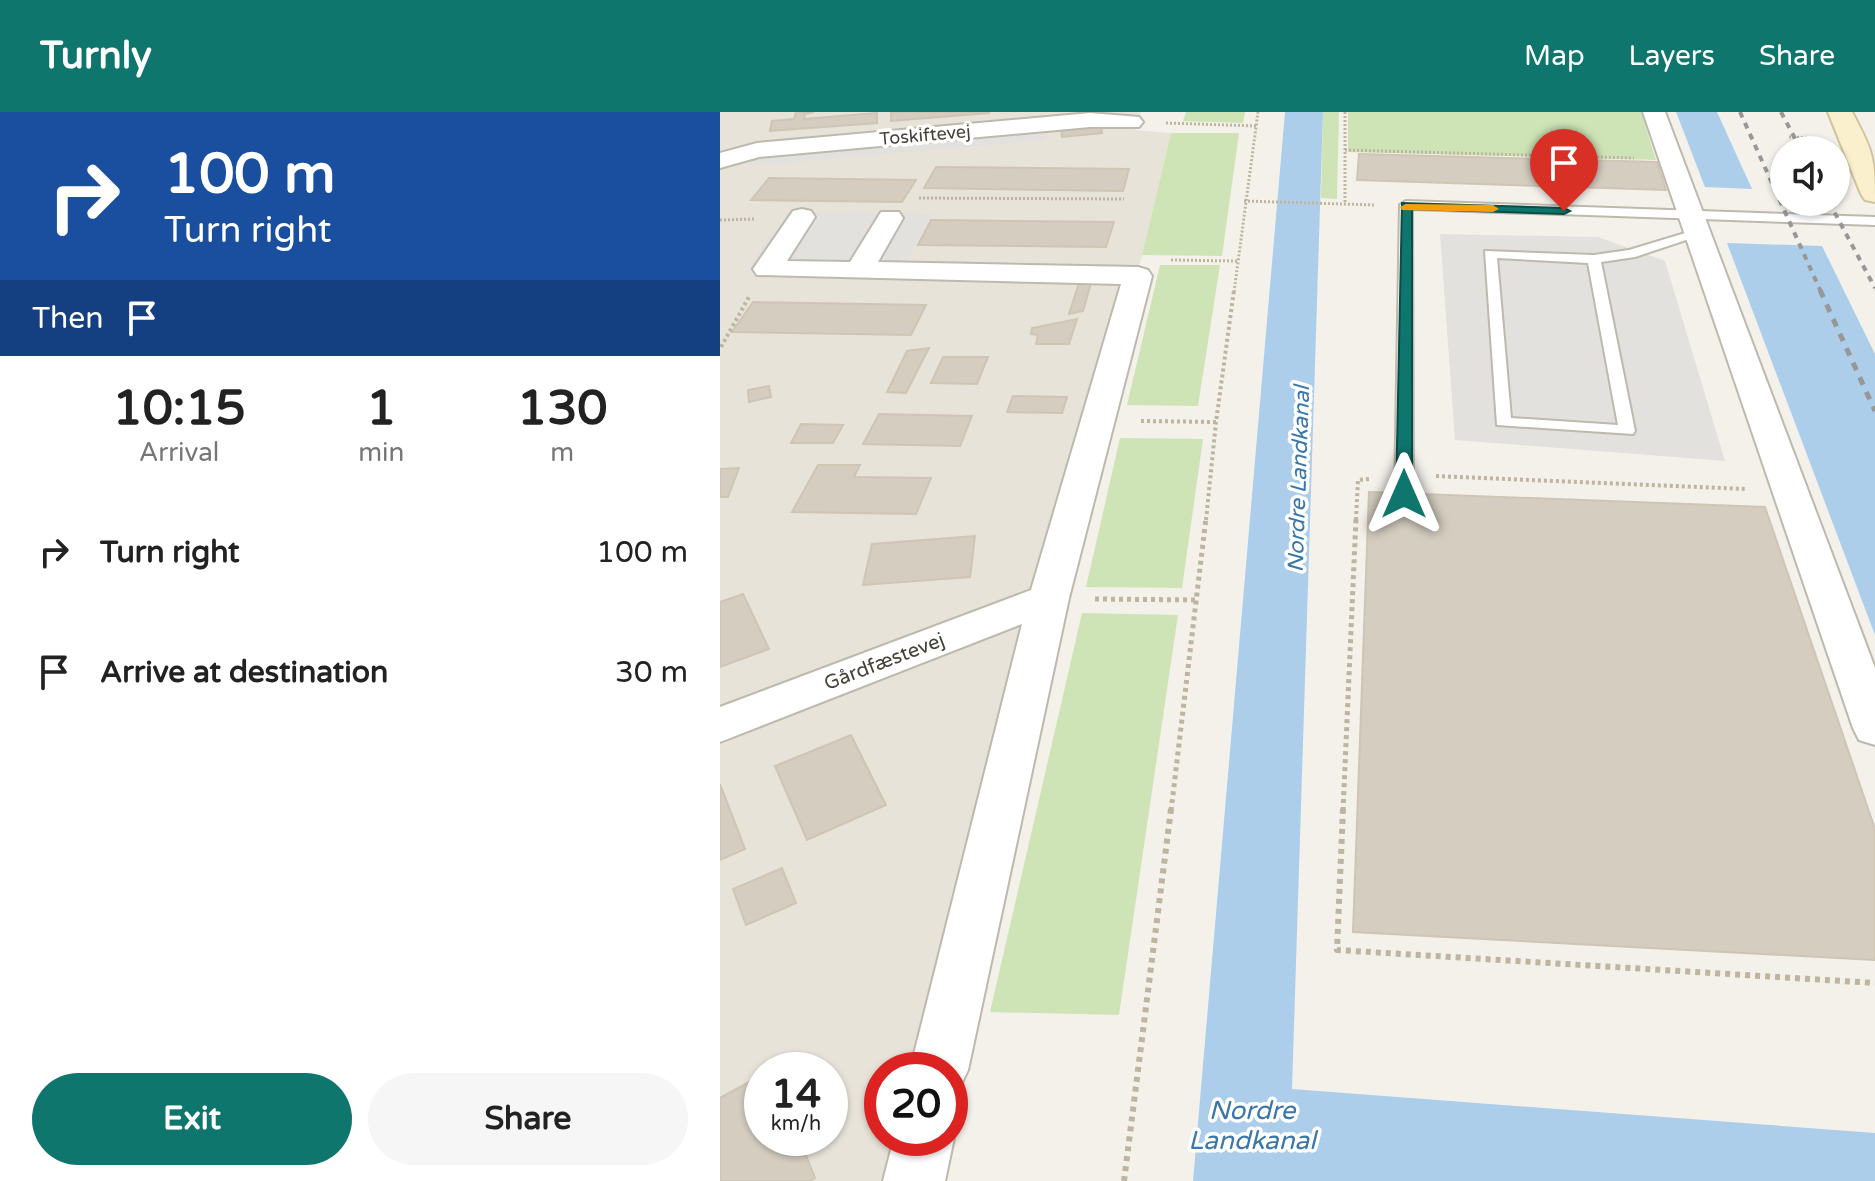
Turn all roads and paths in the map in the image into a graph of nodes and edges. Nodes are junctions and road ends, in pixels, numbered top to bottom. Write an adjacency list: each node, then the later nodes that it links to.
1 (1258, 112): 6 (path)
2 (1345, 112): 7 (path)
3 (1654, 112): 8 (street)
4 (1840, 112): 10 (street)
5 (1131, 122): 6 (path); 9 (street, Toskiftevej)
6 (1257, 126): 12 (path)
7 (1345, 150): 8 (path); 12 (path)
8 (1671, 159): 16 (street)
9 (720, 161)
10 (1875, 194)
11 (1124, 199): 14 (path)
12 (1244, 201): 19 (path)
13 (802, 217): 20 (street)
14 (890, 218): 21 (street)
15 (1875, 221): 16 (lane)
16 (1694, 225): 17 (lane); 27 (lane); 28 (street)
17 (1594, 259): 17 (lane)
18 (1161, 260): 19 (path)
19 (1237, 261): 26 (path)
20 (767, 269): 21 (street); 23 (path)
21 (860, 269): 25 (street)
22 (720, 330): 23 (path)
23 (731, 330): 24 (path)
24 (721, 347)
25 (1100, 420): 26 (path); 30 (street)
26 (1216, 422): 31 (path)
27 (1403, 474): 28 (path); 29 (lane); 34 (path)
28 (1791, 491): 33 (street)
29 (1404, 494)
30 (1049, 598): 31 (path); 32 (street, Gårdfæstevej); 35 (street)
31 (1198, 600): 38 (path)
32 (720, 725)
33 (1875, 728)
34 (1875, 983)
35 (943, 1052)
36 (920, 1156): 37 (street)
37 (914, 1181)
38 (1124, 1181)

